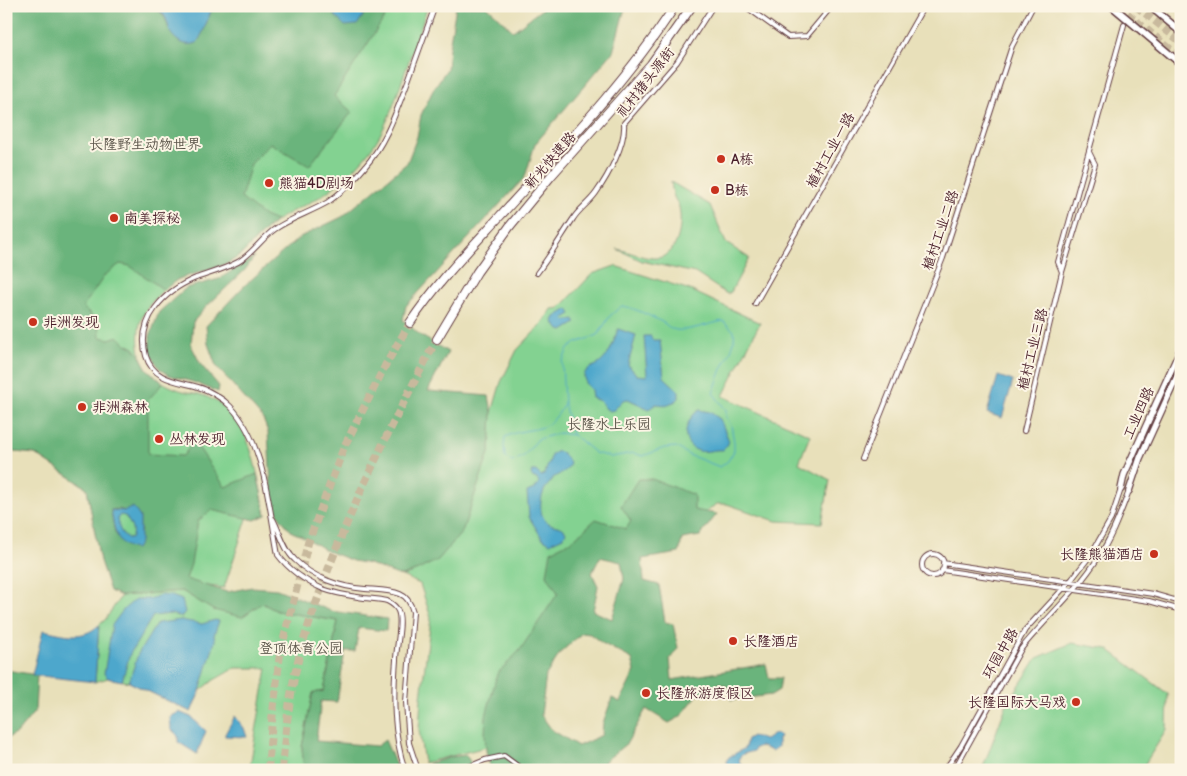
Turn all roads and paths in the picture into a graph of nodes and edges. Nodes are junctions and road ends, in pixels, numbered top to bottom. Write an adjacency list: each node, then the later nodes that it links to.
1 (435, 6): 28 (street)
2 (670, 6): 14 (highway)
3 (674, 6): 14 (highway, 新光快速路)
4 (692, 6): 21 (highway, 新光快速路)
5 (713, 6): 18 (street, 礼村猪头源街)
6 (745, 6): 7 (street)
7 (832, 6)
8 (924, 6): 19 (street, 植村工业一路)
9 (1033, 6): 25 (street, 植村工业二路)
10 (1112, 6): 15 (main road)
11 (1150, 6): 13 (main road)
12 (1124, 25): 16 (street, 植村工业三路)
13 (1181, 32)
14 (649, 43): 20 (highway, 新光快速路)
15 (1181, 64)
16 (1090, 152): 17 (street, 植村工业三路); 17 (street, 植村工业三路)
17 (1062, 272): 24 (street, 植村工业三路)
18 (537, 273)
19 (756, 304)
20 (410, 323)
21 (437, 338)
22 (1181, 348): 26 (street, 工业四路)
23 (1181, 368): 27 (street, 工业四路)
24 (1024, 431)
25 (863, 459)
26 (1121, 489): 31 (street, 环园中路)
27 (1128, 491): 32 (street, 环园中路)
28 (271, 513): 37 (street); 38 (street)
29 (943, 564): 30 (street); 30 (street); 31 (street)
30 (942, 570): 33 (street)
31 (1070, 582): 32 (street); 33 (street, 环园中路)
32 (1079, 583): 34 (street, 环园中路); 35 (street)
33 (1063, 588): 34 (street); 41 (street, 环园中路)
34 (1073, 590): 36 (street); 42 (street, 环园中路)
35 (1181, 602)
36 (1181, 610)
37 (405, 770)
38 (418, 770)
39 (461, 770): 40 (street)
40 (523, 770)
41 (945, 770)
42 (954, 770)

